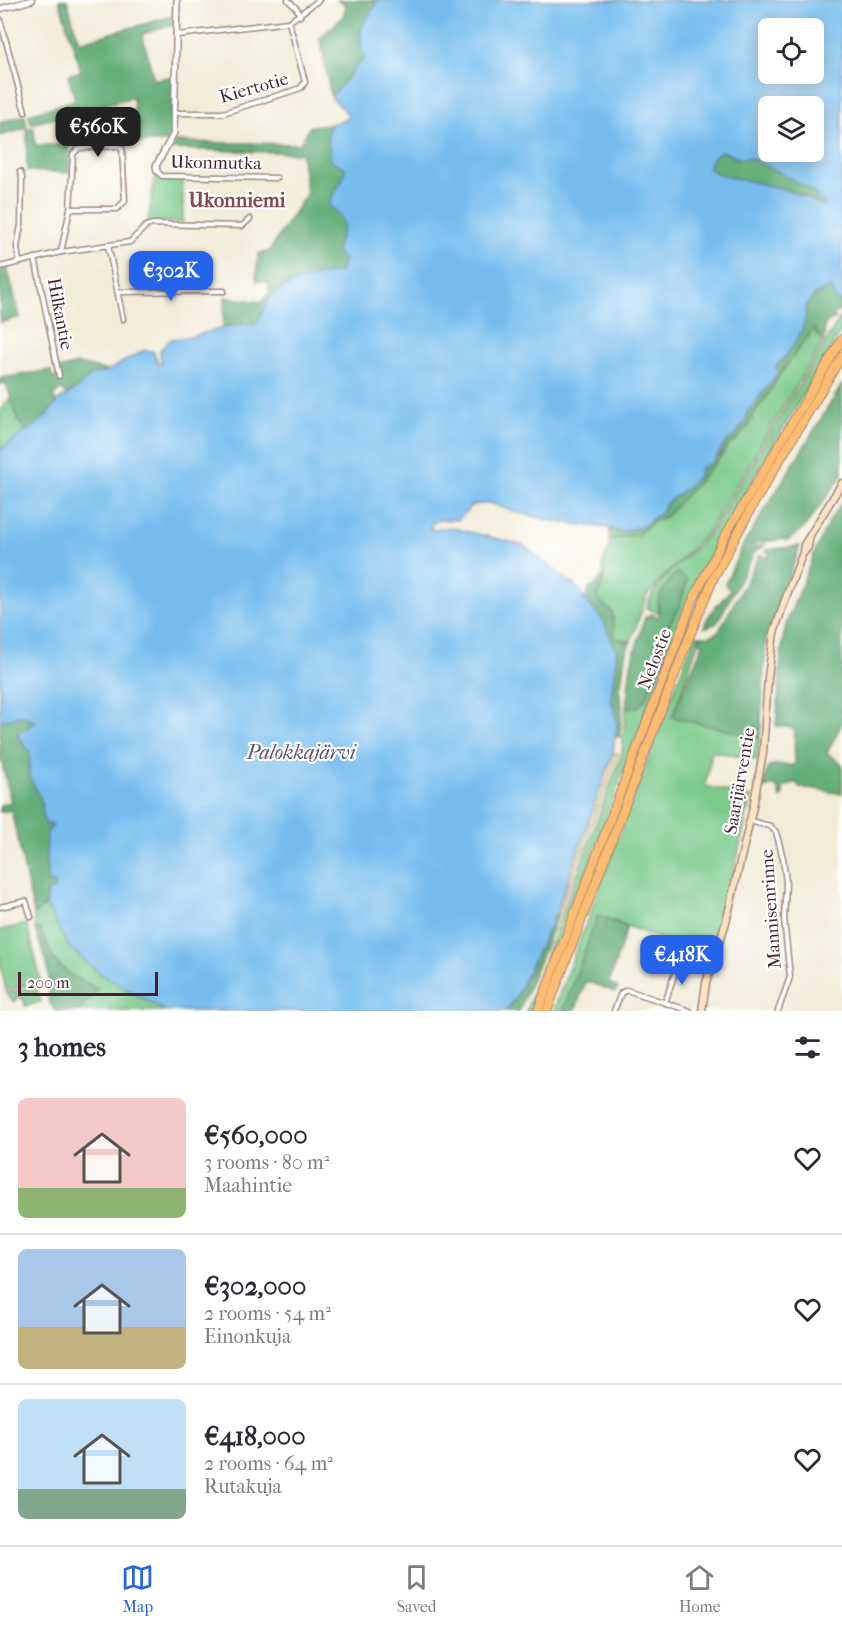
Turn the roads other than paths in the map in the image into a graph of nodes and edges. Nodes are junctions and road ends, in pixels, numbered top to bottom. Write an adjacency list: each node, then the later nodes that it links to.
1 (32, 0): 5 (street)
2 (177, 0): 9 (street)
3 (288, 0): 6 (street)
4 (319, 0): 6 (street)
5 (0, 9)
6 (300, 15): 8 (street)
7 (0, 19): 10 (street)
8 (289, 22): 9 (street); 11 (street, Kiertotie)
9 (177, 35): 11 (street)
10 (25, 112)
11 (175, 113): 12 (street)
12 (157, 171): 14 (street, Ukonmutka)
13 (20, 172): 20 (street)
14 (277, 178)
15 (70, 209): 15 (street); 18 (street)
16 (250, 219): 17 (street)
17 (108, 245): 18 (street); 23 (street)
18 (61, 252): 19 (street)
19 (35, 258): 20 (street); 27 (street, Hilkantie)
20 (19, 262): 21 (street)
21 (0, 267)
22 (224, 291): 23 (street)
23 (118, 292): 24 (street)
24 (123, 319)
25 (842, 339): 34 (highway, Nelostie)
26 (842, 356): 35 (highway, Nelostie)
27 (58, 376)
28 (842, 483): 29 (main road, Saarijärventie)
29 (750, 821): 38 (main road, Saarijärventie); 39 (street, Mannisenrinne)
30 (0, 907): 31 (street)
31 (31, 917)
32 (681, 961): 33 (street)
33 (664, 1003): 36 (street); 37 (street)
34 (538, 1011)
35 (547, 1011)
36 (614, 1011)
37 (690, 1011)
38 (702, 1011)
39 (778, 1011)

